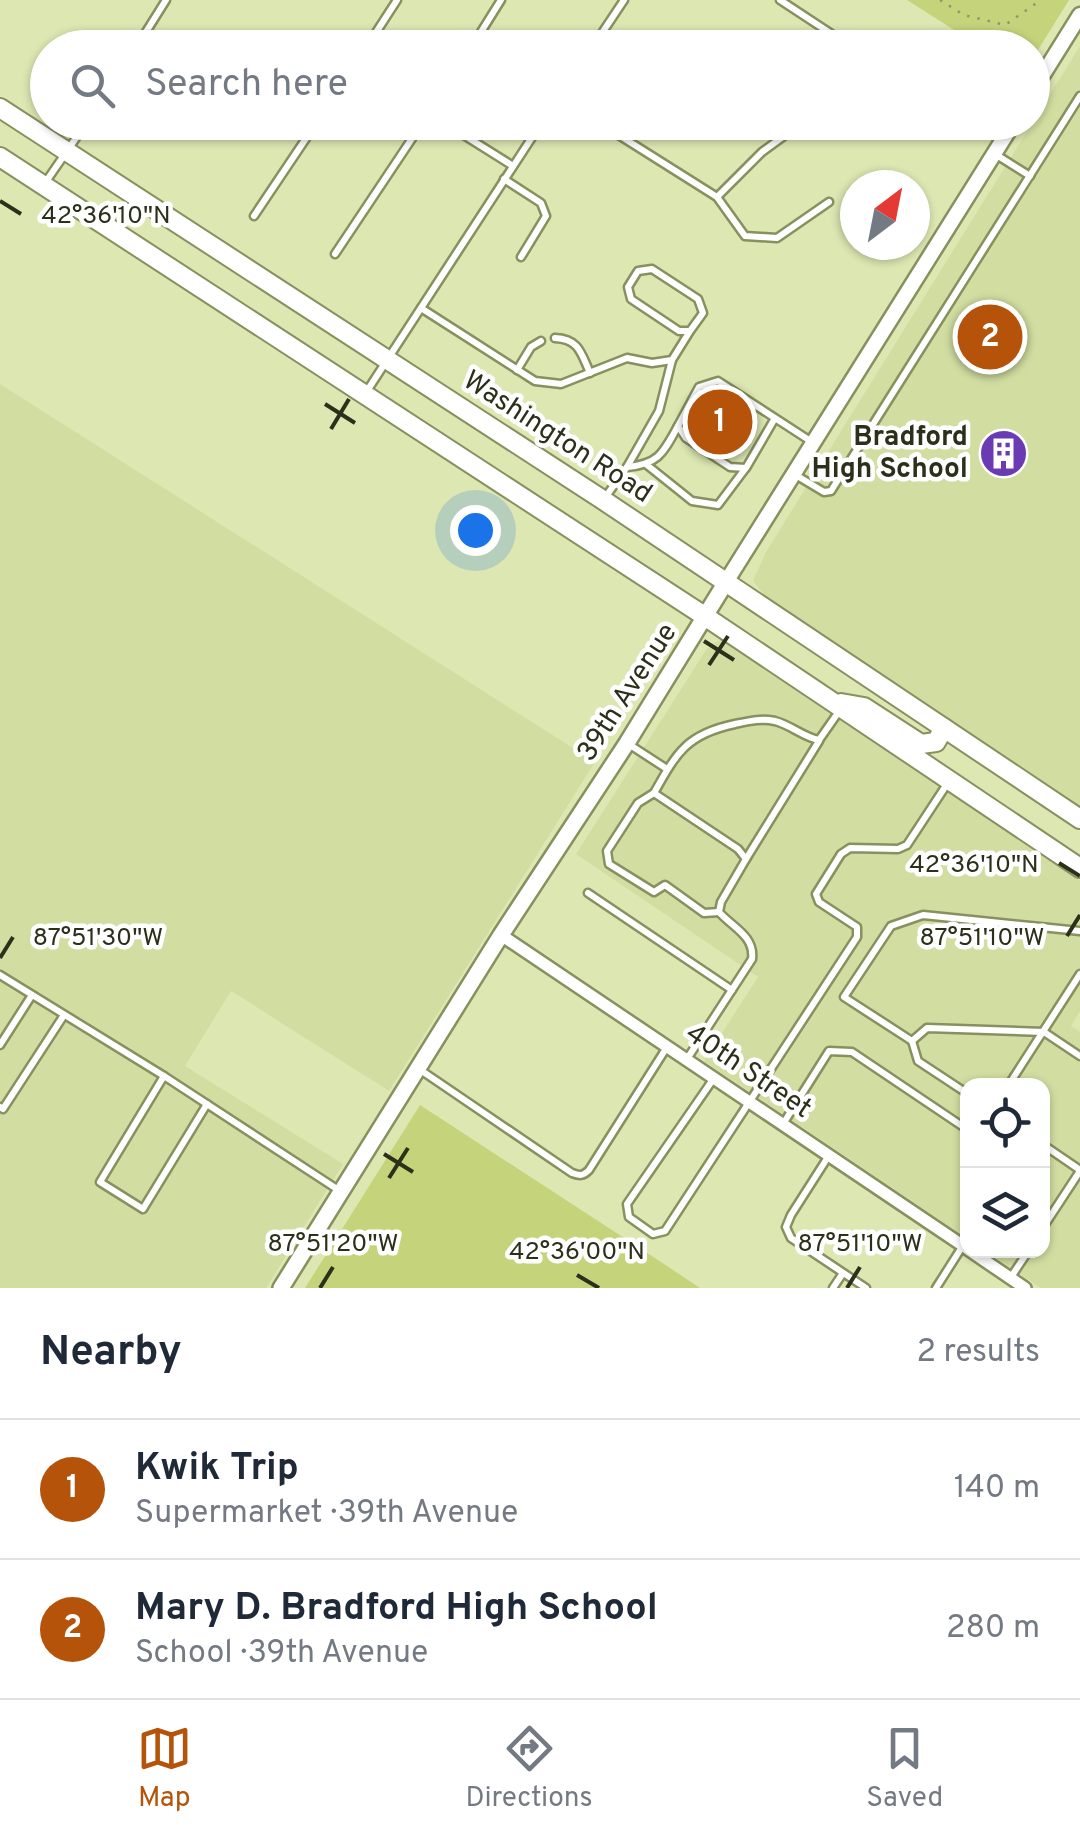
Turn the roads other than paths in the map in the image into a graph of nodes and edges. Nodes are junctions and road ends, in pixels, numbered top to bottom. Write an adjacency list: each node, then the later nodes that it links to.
1 (166, 0): 7 (lane)
2 (397, 0): 8 (lane)
3 (501, 0): 9 (lane)
4 (624, 0): 10 (lane)
5 (780, 0): 11 (lane)
6 (1080, 15): 12 (street)
7 (147, 30)
8 (378, 30)
9 (482, 30)
10 (604, 30)
11 (826, 30)
12 (1050, 63)
13 (1080, 96): 30 (lane)
14 (0, 108): 15 (main road, Washington Road)
15 (30, 128)
16 (48, 140): 27 (main road, Washington Road)
17 (74, 140): 27 (lane)
18 (304, 140): 35 (lane)
19 (412, 140): 36 (lane)
20 (471, 140): 29 (lane)
21 (530, 140): 29 (lane)
22 (627, 140): 33 (lane)
23 (778, 140): 33 (lane)
24 (991, 140): 26 (lane)
25 (1003, 140): 26 (street, 39th Avenue)
26 (999, 147): 30 (lane); 49 (street, 39th Avenue)
27 (66, 152): 32 (lane); 42 (main road, Washington Road)
28 (0, 157): 32 (main road)
29 (513, 166): 31 (lane)
30 (1030, 176): 53 (lane)
31 (504, 179): 37 (lane); 38 (lane)
32 (44, 186): 46 (main road)
33 (717, 197): 34 (lane)
34 (829, 202)
35 (254, 216)
36 (336, 254)
37 (521, 257)
38 (422, 308): 42 (lane); 44 (lane)
39 (690, 331): 39 (lane); 43 (lane)
40 (555, 338): 45 (lane)
41 (541, 341): 44 (lane)
42 (388, 359): 46 (lane); 54 (main road, Washington Road)
43 (672, 360): 45 (lane); 51 (lane)
44 (517, 370): 45 (lane)
45 (590, 373)
46 (365, 394): 56 (main road)
47 (775, 418): 48 (lane); 49 (lane); 52 (lane)
48 (678, 426): 50 (lane); 52 (lane)
49 (813, 443): 53 (street, 39th Avenue)
50 (647, 465): 51 (lane); 52 (lane)
51 (627, 466): 54 (lane)
52 (746, 468)
53 (793, 474): 55 (street, 39th Avenue)
54 (603, 500): 55 (main road, Washington Road)
55 (726, 582): 56 (main road, 39th Avenue); 58 (main road, Washington Road)
56 (706, 617): 57 (main road); 60 (main road, 39th Avenue)
57 (836, 704): 58 (main road); 59 (lane); 62 (main road)
58 (944, 728): 64 (main road, Washington Road)
59 (819, 740): 61 (lane); 65 (lane)
60 (628, 743): 61 (lane); 70 (main road, 39th Avenue)
61 (667, 769): 63 (lane)
62 (950, 780): 66 (main road); 87 (lane)
63 (654, 793): 65 (lane); 68 (lane)
64 (1080, 820)
65 (746, 859): 68 (lane)
66 (1080, 868)
67 (588, 892): 73 (lane)
68 (718, 912): 73 (lane)
69 (1080, 931): 77 (lane)
70 (501, 935): 79 (street, 40th Street); 82 (main road, 39th Avenue)
71 (1080, 974): 76 (lane)
72 (0, 976): 74 (lane)
73 (732, 990): 81 (lane)
74 (32, 995): 75 (lane); 78 (lane)
75 (64, 1015): 83 (lane); 89 (lane)
76 (1044, 1032): 77 (lane); 80 (lane); 85 (lane)
77 (912, 1040): 86 (lane)
78 (0, 1046)
79 (667, 1047): 81 (street, 40th Street); 82 (lane)
80 (1080, 1056)
81 (686, 1060): 84 (street, 40th Street)
82 (418, 1068): 95 (main road, 39th Avenue)
83 (164, 1076): 88 (lane); 88 (lane)
84 (714, 1078): 87 (street, 40th Street); 87 (lane)
85 (1013, 1078)
86 (960, 1089)
87 (748, 1102): 90 (street, 40th Street)
88 (207, 1104): 95 (lane)
89 (0, 1107)
90 (782, 1125): 91 (lane); 93 (street, 40th Street)
91 (960, 1125)
92 (1050, 1149): 94 (lane)
93 (828, 1156): 97 (street, 40th Street); 101 (lane)
94 (1080, 1170): 96 (lane)
95 (341, 1192): 103 (main road, 39th Avenue)
96 (1050, 1217)
97 (960, 1243)
98 (965, 1258): 106 (lane)
99 (982, 1258): 102 (street, 40th Street)
100 (1024, 1258): 102 (lane)
101 (843, 1273): 104 (lane); 105 (lane)
102 (1011, 1278): 107 (street, 40th Street)
103 (280, 1288)
104 (834, 1288)
105 (866, 1288)
106 (936, 1288)
107 (1025, 1288)

